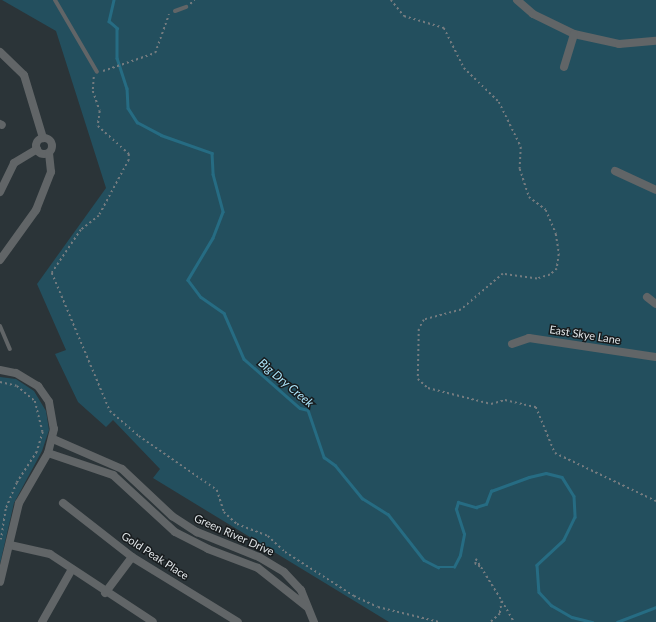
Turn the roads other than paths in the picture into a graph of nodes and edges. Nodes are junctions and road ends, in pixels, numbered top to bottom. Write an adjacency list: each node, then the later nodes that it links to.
1 (55, 0): 9 (lane)
2 (517, 0): 5 (street)
3 (186, 7): 4 (lane)
4 (175, 11)
5 (574, 34): 6 (street); 8 (street)
6 (656, 41)
7 (0, 52): 10 (street)
8 (564, 68)
9 (97, 72)
10 (43, 138): 11 (street); 12 (street)
11 (37, 149): 12 (street); 15 (street)
12 (49, 153): 16 (street)
13 (615, 171): 14 (street)
14 (656, 190)
15 (0, 192)
16 (0, 260)
17 (647, 297): 18 (street)
18 (656, 304)
19 (0, 326): 21 (lane)
20 (512, 344): 22 (street, East Skye Lane)
21 (10, 350)
22 (656, 357)
23 (0, 370): 24 (street)
24 (52, 439): 25 (street); 32 (street, Green River Drive)
25 (48, 453): 27 (street); 32 (street, Green River Drive)
26 (63, 503): 28 (street, Gold Peak Place)
27 (10, 545): 29 (street); 30 (street)
28 (132, 557): 31 (street); 36 (street, Gold Peak Place)
29 (72, 569): 31 (street); 34 (street)
30 (0, 582)
31 (105, 593): 33 (street)
32 (313, 618)
33 (141, 619): 35 (street)
34 (42, 622)
35 (153, 622)
36 (238, 622)

